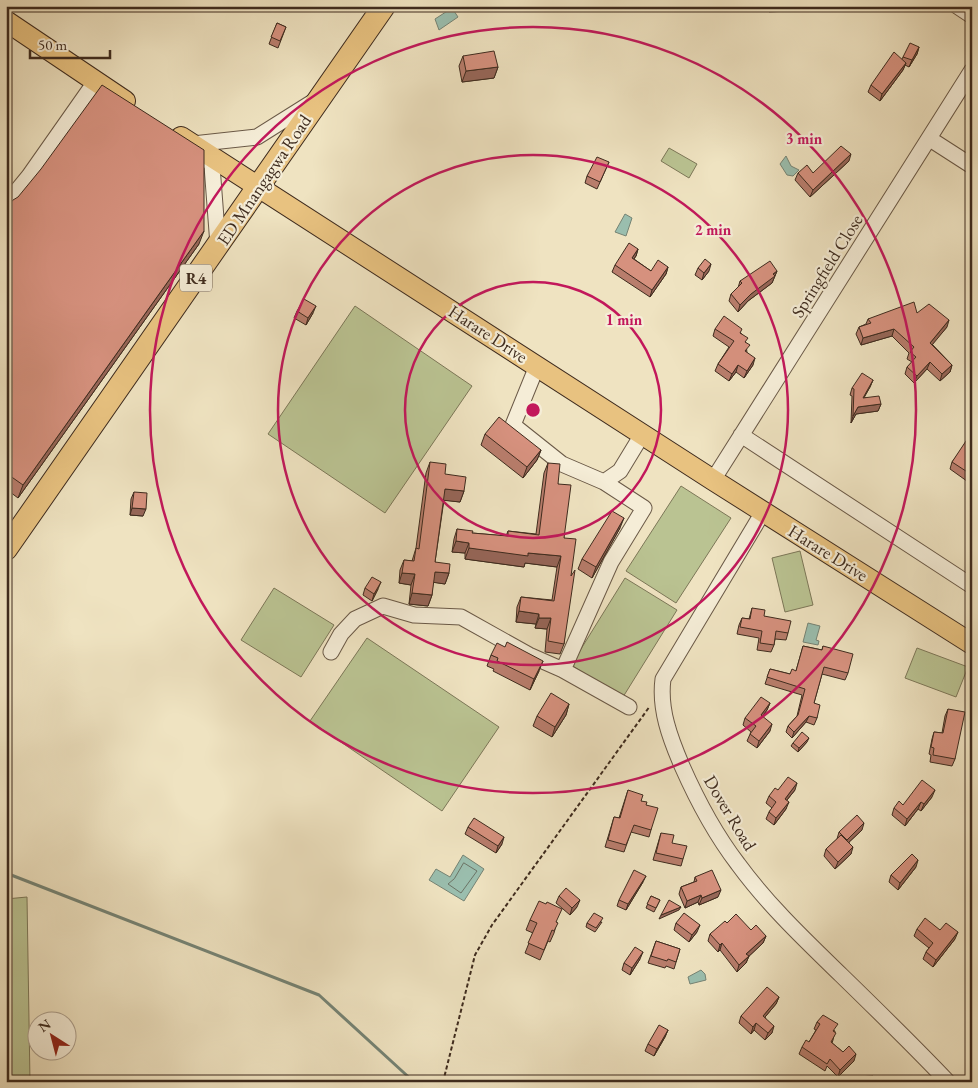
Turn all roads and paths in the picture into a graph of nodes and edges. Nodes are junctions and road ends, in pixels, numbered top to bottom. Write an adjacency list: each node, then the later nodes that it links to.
1 (384, 6): 7 (highway, ED Mnangagwa Road / R4)
2 (957, 6): 3 (street)
3 (972, 16)
4 (6, 21): 6 (main road)
5 (972, 70): 10 (street, Springfield Close)
6 (95, 82): 8 (main road); 14 (street)
7 (321, 96): 11 (street); 13 (highway, ED Mnangagwa Road / R4)
8 (144, 113)
9 (169, 129): 11 (main road, Harare Drive)
10 (930, 139): 12 (street); 17 (street, Springfield Close)
11 (198, 148): 13 (main road, Harare Drive); 15 (street)
12 (972, 166)
13 (260, 187): 15 (highway, ED Mnangagwa Road / R4); 16 (main road, Harare Drive)
14 (6, 204)
15 (218, 247): 22 (highway, ED Mnangagwa Road / R4)
16 (537, 366): 19 (main road, Harare Drive); 20 (street)
17 (742, 436): 19 (street, Springfield Close); 23 (street)
18 (637, 443): 20 (street)
19 (713, 480): 21 (main road, Harare Drive)
20 (604, 482): 26 (street)
21 (763, 512): 24 (main road, Harare Drive); 27 (street, Dover Road)
22 (8, 543)
23 (972, 586)
24 (972, 644)
25 (331, 652): 26 (street)
26 (563, 670): 28 (street)
27 (661, 692): 29 (path); 30 (street, Dover Road)
28 (629, 706)
29 (443, 1082)
30 (948, 1082)

